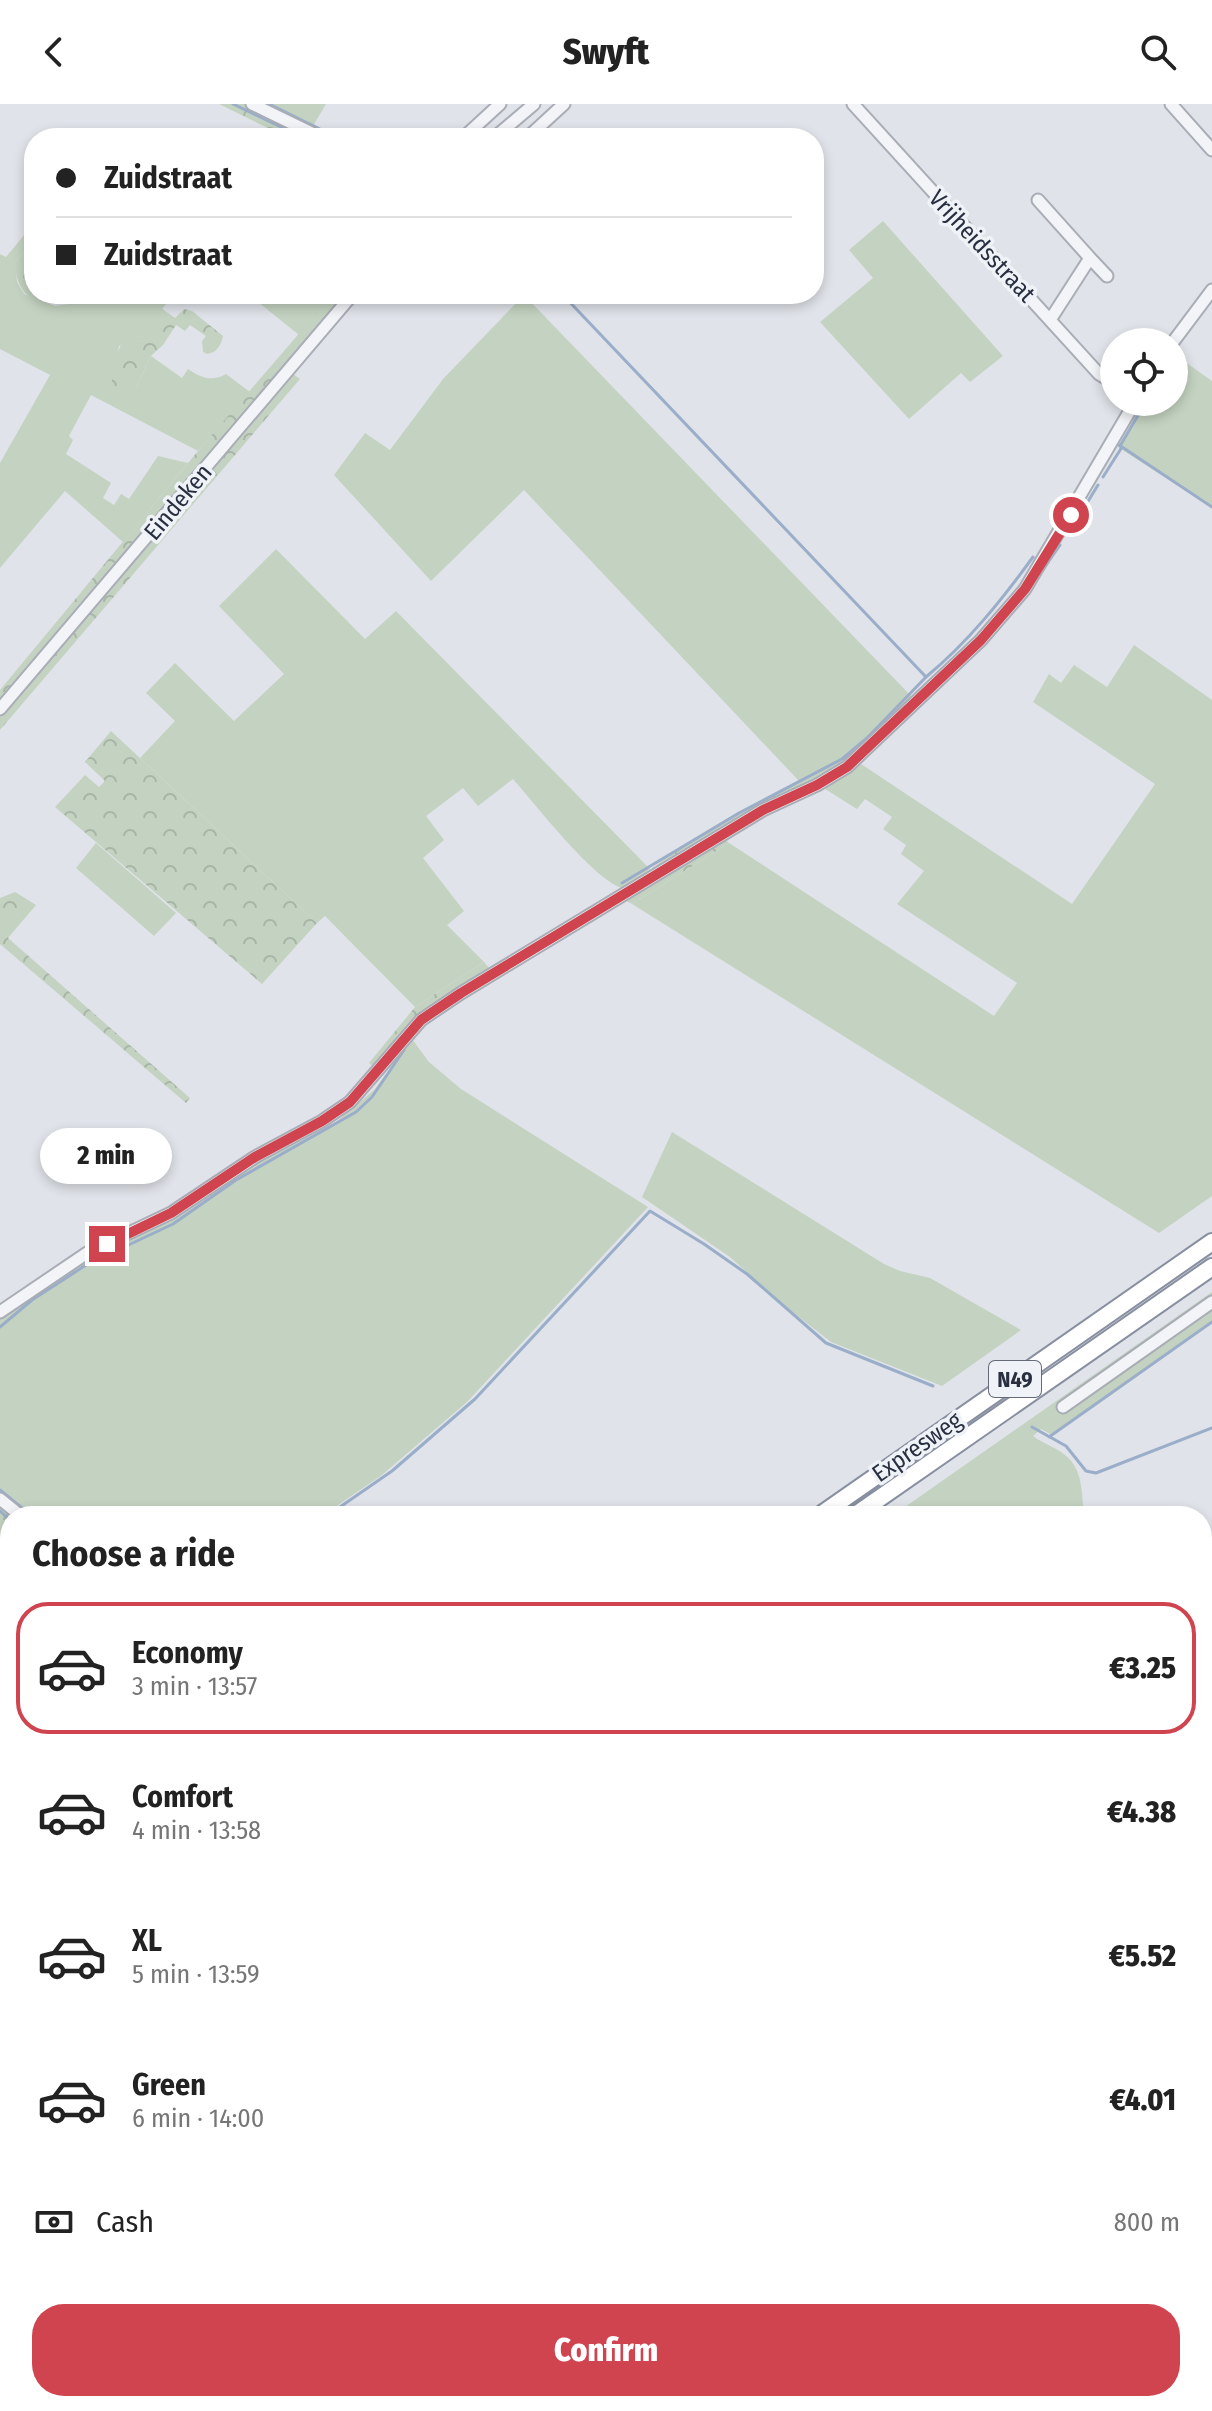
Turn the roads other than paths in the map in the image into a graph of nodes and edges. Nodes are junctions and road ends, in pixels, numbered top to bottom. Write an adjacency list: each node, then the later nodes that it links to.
1 (252, 104): 7 (street)
2 (500, 104): 8 (street)
3 (534, 104): 9 (street)
4 (564, 104): 10 (street)
5 (853, 104): 17 (street, Vrijheidsstraat)
6 (1171, 104): 11 (street)
7 (301, 128)
8 (474, 128)
9 (506, 128)
10 (538, 128)
11 (1212, 150)
12 (1038, 200): 13 (street)
13 (1090, 258): 14 (street); 17 (street)
14 (1107, 276)
15 (1212, 290): 18 (street)
16 (344, 304): 21 (street, Eindeken)
17 (1050, 320): 19 (street, Vrijheidsstraat)
18 (1184, 328)
19 (1100, 375)
20 (1127, 416): 25 (street)
21 (0, 709)
22 (1212, 1242): 27 (highway, Expresweg / N49)
23 (1212, 1267): 28 (highway, Expresweg / N49)
24 (1212, 1302): 26 (street)
25 (0, 1312)
26 (1063, 1407)
27 (833, 1506)
28 (868, 1506)

